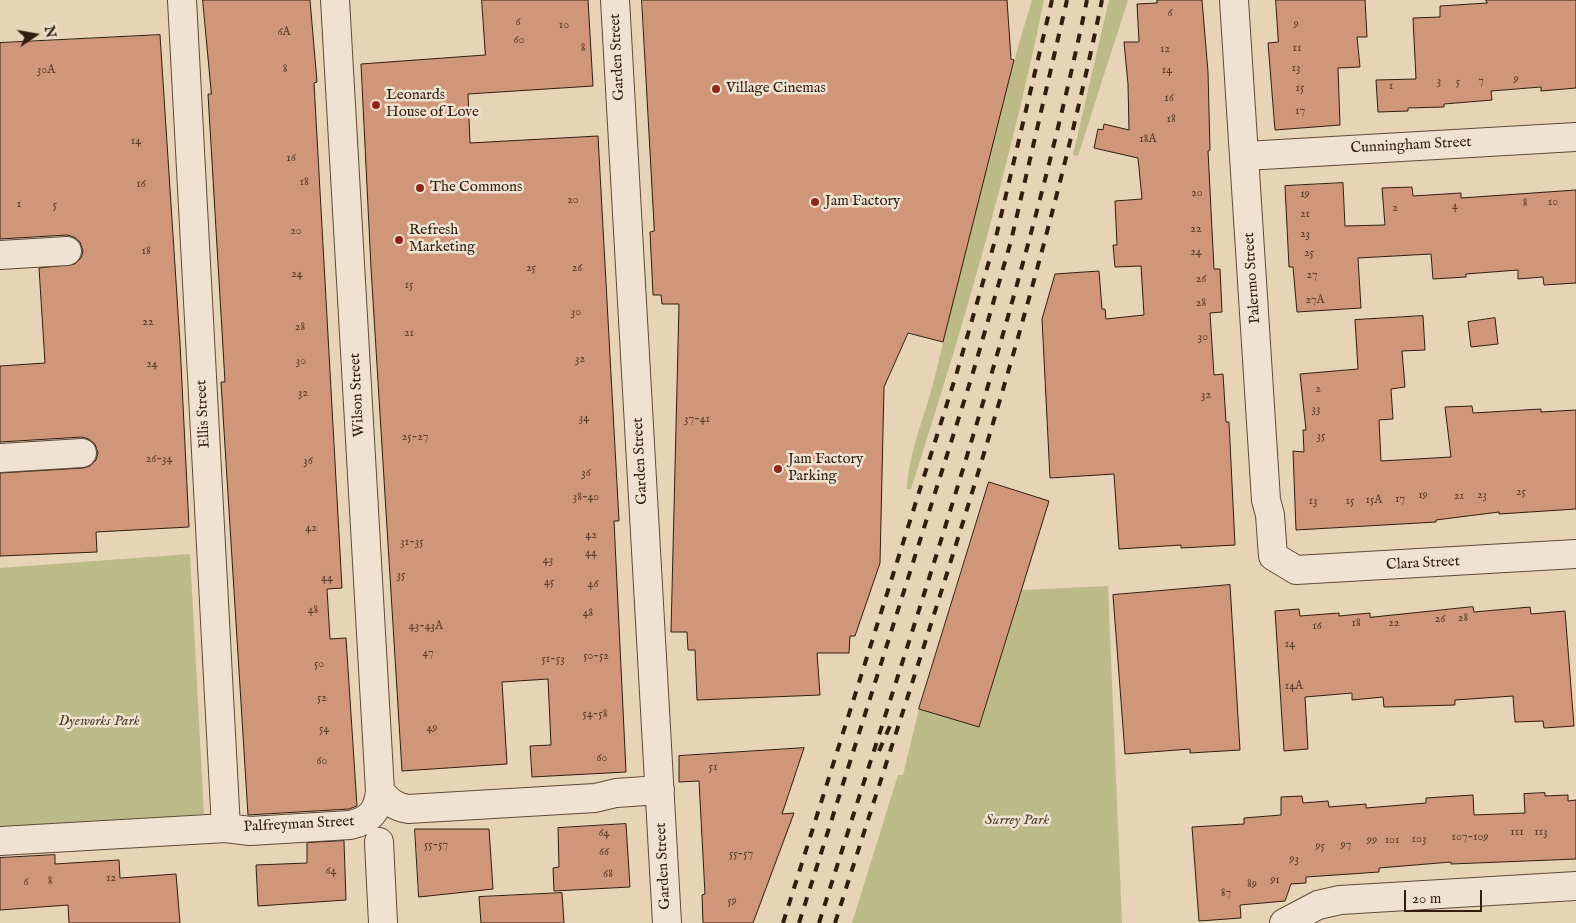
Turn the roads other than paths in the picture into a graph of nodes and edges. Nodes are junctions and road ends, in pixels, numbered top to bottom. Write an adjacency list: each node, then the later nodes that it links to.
1 (182, 0): 15 (street, Ellis Street)
2 (335, 0): 14 (street, Wilson Street)
3 (615, 0): 13 (street, Garden Street)
4 (1234, 0): 6 (street, Palermo Street)
5 (1576, 137): 6 (street, Cunningham Street)
6 (1245, 156): 12 (street, Palermo Street)
7 (67, 251): 8 (street)
8 (0, 255)
9 (82, 453): 10 (street)
10 (0, 458)
11 (1576, 554): 12 (street, Clara Street)
12 (1273, 556)
13 (660, 790): 14 (street); 20 (street, Garden Street)
14 (380, 791): 15 (street, Palfreyman Street)
15 (226, 828): 16 (street, Palfreyman Street)
16 (0, 842)
17 (379, 842): 19 (street)
18 (1576, 886): 21 (street)
19 (383, 923)
20 (667, 923)
21 (1284, 923)

